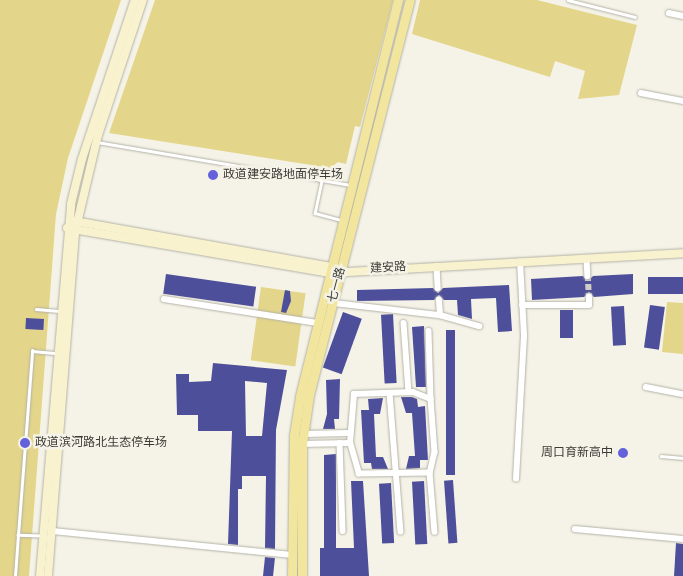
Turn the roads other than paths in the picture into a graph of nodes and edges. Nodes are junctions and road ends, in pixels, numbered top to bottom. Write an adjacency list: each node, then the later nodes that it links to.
1 (135, 0): 15 (main road)
2 (143, 0): 11 (main road)
3 (398, 0): 13 (main road, 七一路)
4 (410, 0): 21 (main road, 七一路)
5 (568, 0): 7 (lane)
6 (669, 13): 8 (street)
7 (635, 16)
8 (683, 16)
9 (641, 93): 10 (street)
10 (683, 101)
11 (96, 142): 12 (lane); 15 (main road)
12 (322, 181): 13 (lane); 14 (lane)
13 (351, 186): 14 (main road, 七一路)
14 (342, 220): 20 (main road, 七一路)
15 (72, 224): 20 (main road); 30 (main road); 54 (main road)
16 (683, 253): 17 (main road, 建安路)
17 (587, 259): 18 (main road, 建安路); 22 (street)
18 (520, 262): 19 (main road, 建安路); 28 (street)
19 (437, 266): 21 (main road, 建安路); 23 (street)
20 (331, 269): 21 (main road); 32 (main road, 七一路)
21 (341, 271): 43 (main road, 七一路)
22 (588, 276)
23 (438, 288)
24 (589, 297): 28 (street)
25 (164, 299): 32 (street)
26 (439, 300): 31 (street)
27 (334, 303): 31 (street)
28 (522, 305): 51 (street)
29 (36, 309): 30 (lane)
30 (61, 311): 36 (main road)
31 (440, 315): 34 (street)
32 (317, 323): 60 (main road, 七一路)
33 (404, 323): 38 (street)
34 (479, 326)
35 (430, 331): 41 (street)
36 (58, 353): 57 (lane); 58 (main road)
37 (646, 387): 40 (street)
38 (409, 392): 39 (street); 41 (street)
39 (390, 393): 42 (street); 50 (street)
40 (683, 394)
41 (431, 399): 49 (street)
42 (349, 433): 43 (street); 45 (street)
43 (303, 434): 46 (main road, 七一路)
44 (340, 443): 45 (street); 46 (street); 53 (street)
45 (350, 443): 50 (street)
46 (302, 444): 65 (main road, 七一路)
47 (661, 456): 48 (lane)
48 (683, 458)
49 (430, 472): 50 (street); 56 (street)
50 (398, 477): 55 (street)
51 (516, 479)
52 (575, 529): 59 (street)
53 (343, 531)
54 (53, 532): 60 (street); 63 (main road)
55 (401, 532)
56 (435, 532)
57 (18, 535): 58 (lane); 61 (lane)
58 (45, 536): 62 (main road)
59 (683, 540)
60 (292, 555): 64 (main road, 七一路)
61 (15, 576)
62 (40, 576)
63 (48, 576)
64 (292, 576)
65 (302, 576)

